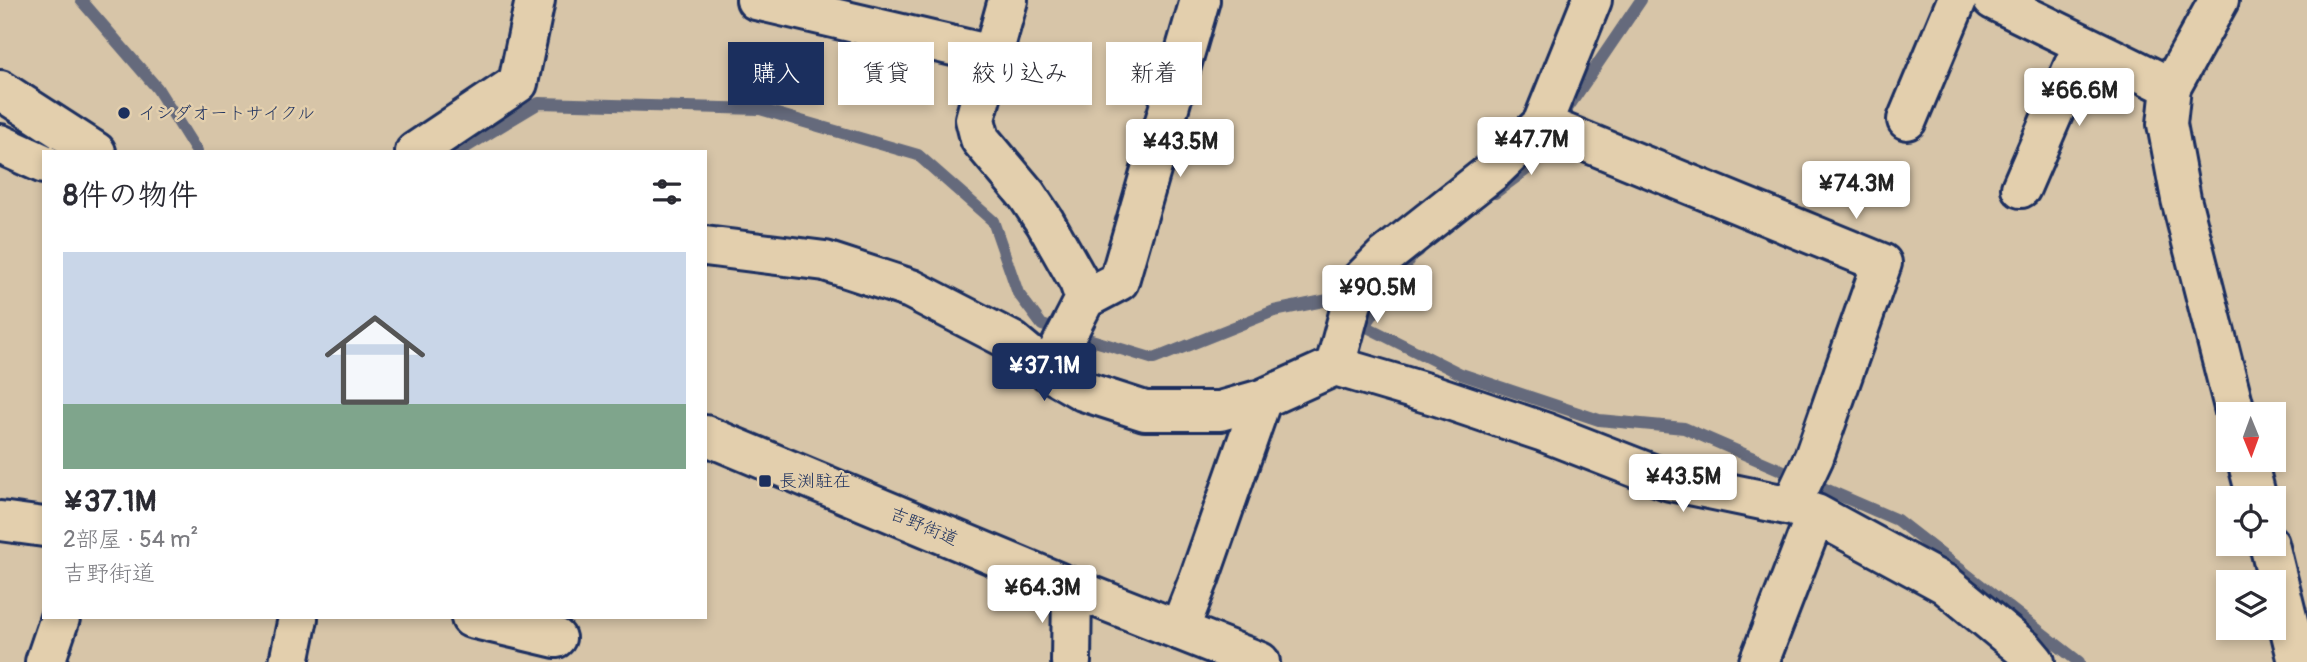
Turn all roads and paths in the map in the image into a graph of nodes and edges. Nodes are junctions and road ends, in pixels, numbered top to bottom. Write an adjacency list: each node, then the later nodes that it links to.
1 (535, 0): 19 (main road)
2 (756, 0): 11 (main road)
3 (1008, 0): 9 (main road)
4 (1200, 0): 23 (main road)
5 (1592, 0): 16 (main road)
6 (1957, 0): 15 (main road)
7 (1993, 0): 10 (main road)
8 (2218, 0): 12 (main road)
9 (996, 42)
10 (2083, 44): 12 (main road); 21 (main road)
11 (948, 45)
12 (2171, 87): 27 (main road)
13 (0, 90): 18 (main road)
14 (979, 105): 23 (main road)
15 (1907, 120)
16 (1555, 130): 24 (main road); 29 (main road)
17 (0, 144): 20 (main road)
18 (93, 150)
19 (418, 150)
20 (42, 163)
21 (2021, 188)
22 (707, 246): 25 (main road)
23 (1082, 305): 25 (main road)
24 (1338, 354): 26 (main road); 29 (main road)
25 (1051, 364): 26 (main road)
26 (1262, 399): 37 (main road)
27 (2233, 402)
28 (707, 436): 33 (main road, 吉野街道)
29 (1800, 508): 43 (main road); 44 (main road)
30 (0, 521): 31 (main road)
31 (42, 527)
32 (2272, 556): 45 (main road)
33 (1072, 588): 37 (main road, 吉野街道); 41 (main road)
34 (60, 619): 39 (main road)
35 (298, 619): 40 (main road)
36 (475, 619): 38 (main road)
37 (1179, 630): 42 (main road, 吉野街道)
38 (556, 638)
39 (45, 662)
40 (289, 662)
41 (1072, 662)
42 (1260, 662)
43 (1759, 662)
44 (2035, 662)
45 (2298, 662)

